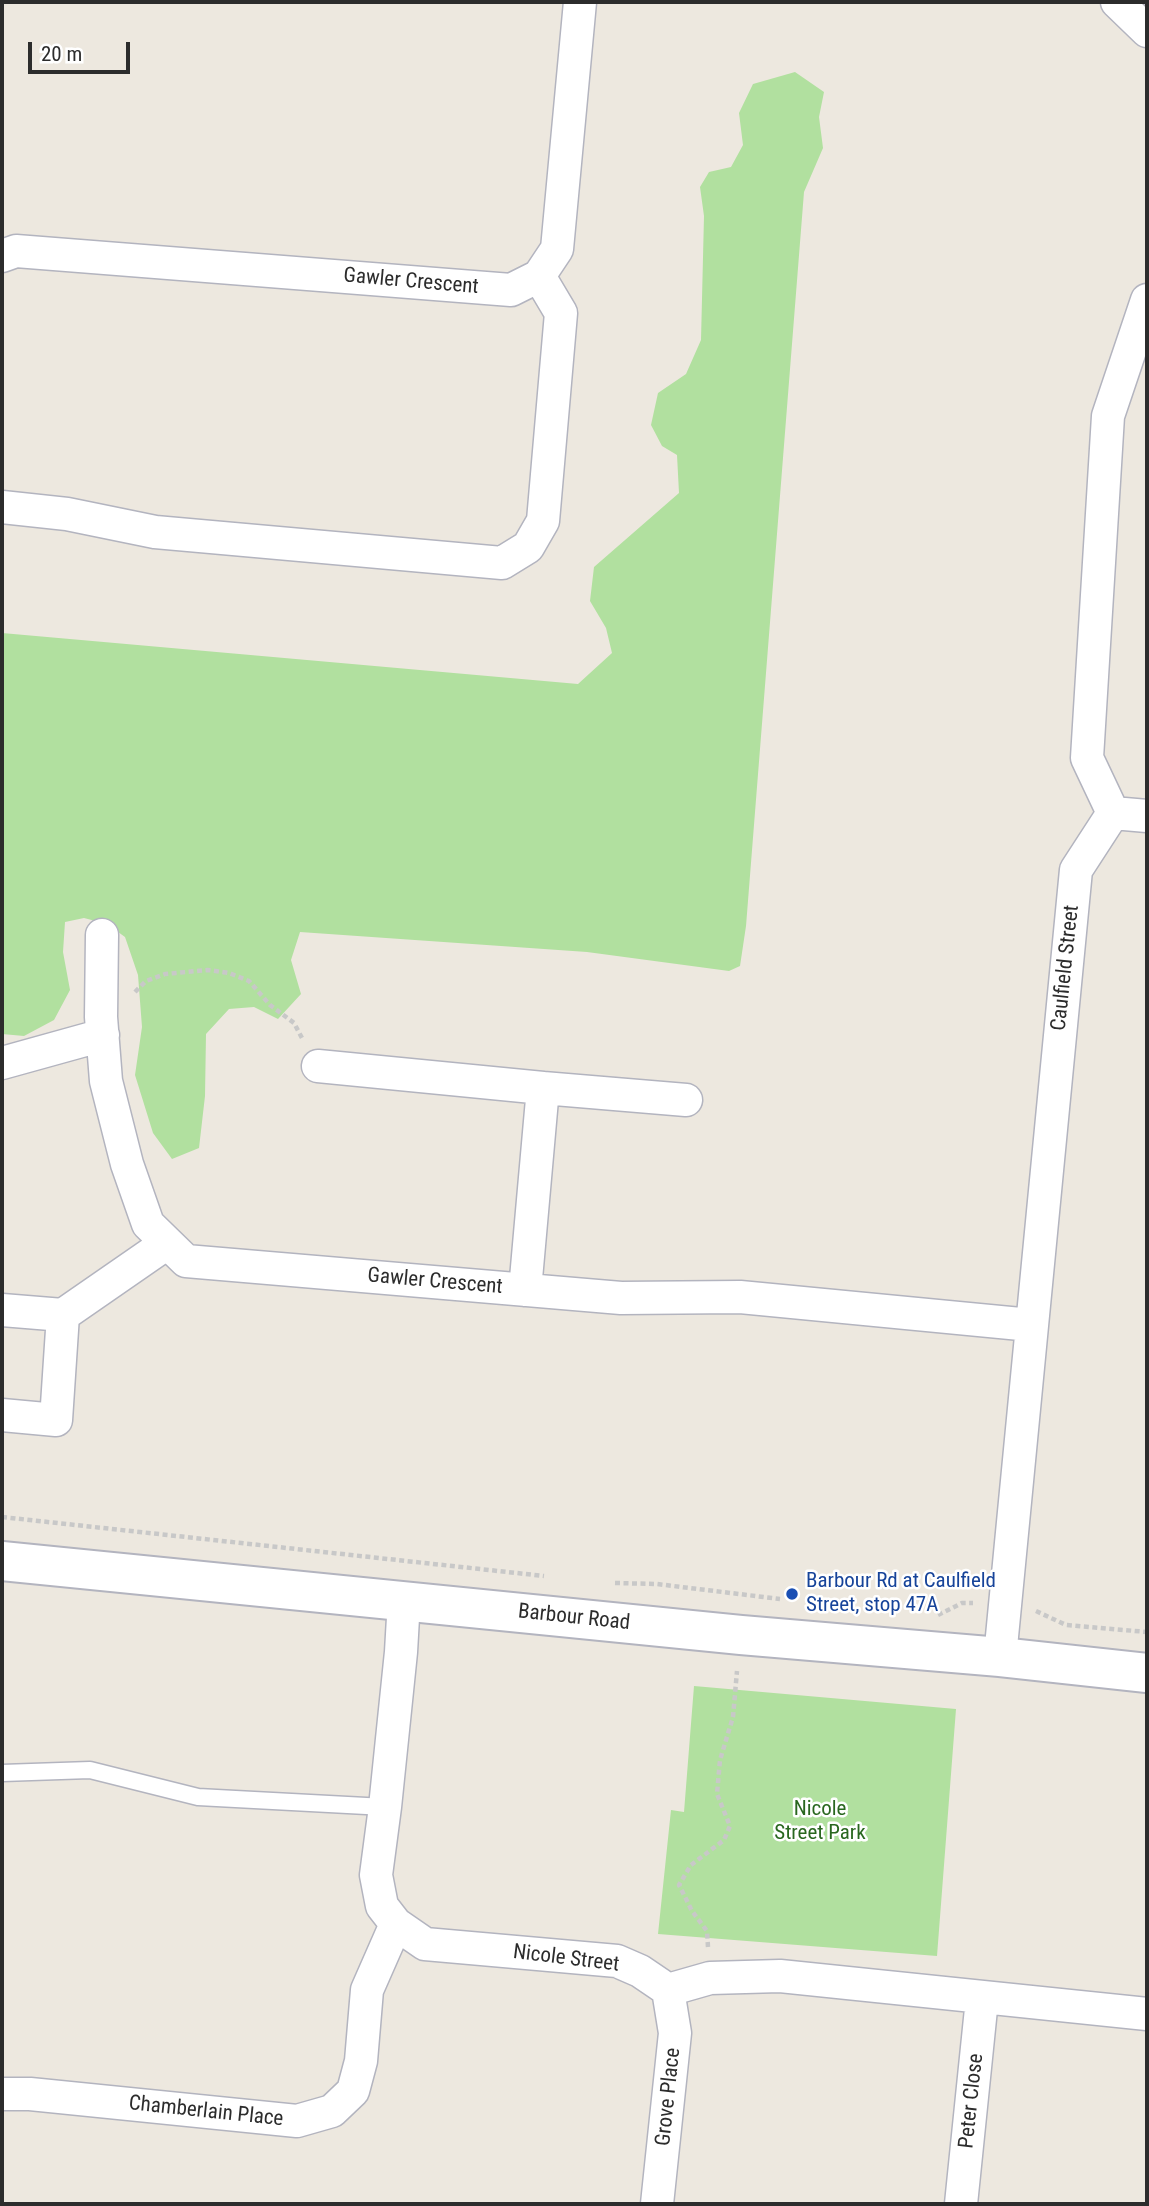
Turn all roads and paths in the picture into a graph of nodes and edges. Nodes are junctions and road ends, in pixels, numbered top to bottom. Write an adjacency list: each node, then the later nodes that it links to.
1 (580, 2): 5 (street)
2 (1117, 2): 3 (street)
3 (1147, 31)
4 (2, 256): 5 (street, Gawler Crescent)
5 (538, 276): 7 (street)
6 (1147, 300): 8 (street)
7 (2, 507)
8 (1113, 813): 9 (street); 21 (street, Caulfield Street)
9 (1147, 816)
10 (102, 935): 11 (street, Gawler Crescent)
11 (101, 1003): 12 (street, Gawler Crescent); 14 (path)
12 (103, 1035): 13 (street); 17 (street, Gawler Crescent)
13 (2, 1063)
14 (318, 1066): 15 (street)
15 (543, 1088): 16 (street); 18 (street)
16 (686, 1100)
17 (167, 1243): 18 (street, Gawler Crescent); 20 (street)
18 (525, 1290): 21 (street, Gawler Crescent)
19 (2, 1310): 20 (street)
20 (63, 1315): 22 (street)
21 (1031, 1325): 33 (street, Caulfield Street)
22 (2, 1415)
23 (2, 1517): 25 (path)
24 (2, 1560): 27 (street, Barbour Road)
25 (555, 1577)
26 (610, 1583): 28 (path)
27 (404, 1600): 33 (street, Barbour Road); 37 (street, Nicole Street)
28 (786, 1600)
29 (962, 1603): 31 (path)
30 (1033, 1609): 32 (path)
31 (934, 1616)
32 (1147, 1632)
33 (1000, 1657): 35 (street, Barbour Road)
34 (737, 1671): 39 (path)
35 (1147, 1672)
36 (2, 1773): 37 (lane)
37 (385, 1807): 38 (street, Nicole Street)
38 (396, 1924): 40 (street, Nicole Street); 43 (street, Chamberlain Place)
39 (710, 1978): 40 (street); 41 (street)
40 (668, 1990): 44 (street, Grove Place)
41 (982, 1999): 42 (street); 45 (street, Peter Close)
42 (1147, 2014)
43 (2, 2094)
44 (657, 2204)
45 (961, 2204)

